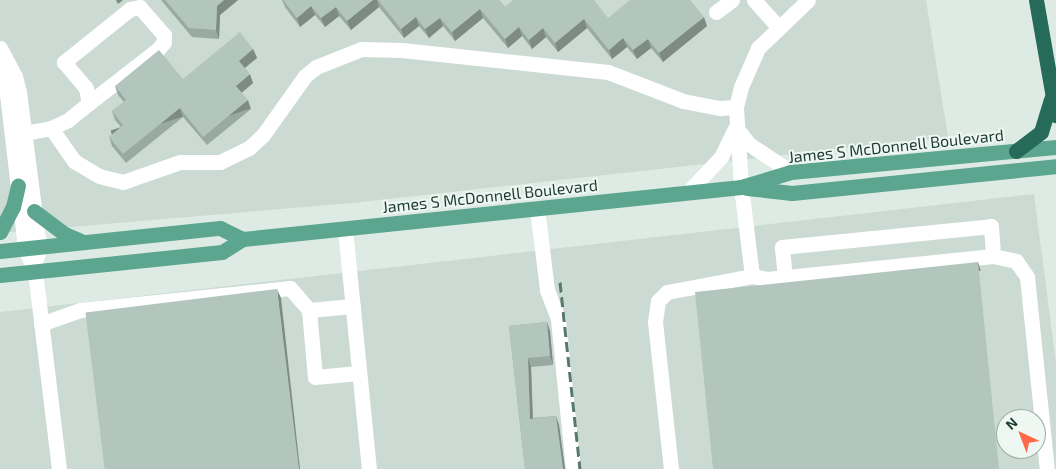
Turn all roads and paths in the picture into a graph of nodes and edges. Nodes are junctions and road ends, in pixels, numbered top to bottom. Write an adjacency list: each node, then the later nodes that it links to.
1 (732, 0): 5 (lane)
2 (754, 0): 6 (lane)
3 (808, 0): 6 (lane)
4 (1036, 0): 9 (highway)
5 (716, 12)
6 (778, 27): 11 (lane)
7 (0, 48): 15 (lane)
8 (0, 71): 15 (lane)
9 (1052, 94): 12 (highway); 17 (highway)
10 (89, 103): 10 (lane); 14 (lane)
11 (736, 107): 13 (lane); 14 (lane)
12 (1056, 115)
13 (735, 127): 19 (lane); 21 (lane); 22 (lane)
14 (51, 128): 15 (lane)
15 (18, 134): 20 (lane); 24 (lane)
16 (1056, 147): 17 (main road, James S McDonnell Boulevard)
17 (1016, 151): 19 (main road, James S McDonnell Boulevard)
18 (1056, 166): 21 (main road, James S McDonnell Boulevard)
19 (791, 172): 21 (main road, James S McDonnell Boulevard)
20 (18, 186): 26 (main road); 29 (lane)
21 (741, 187): 22 (main road, James S McDonnell Boulevard); 34 (lane)
22 (687, 193): 23 (main road, James S McDonnell Boulevard)
23 (537, 208): 25 (main road, James S McDonnell Boulevard); 43 (lane)
24 (34, 211): 28 (main road); 29 (lane)
25 (345, 229): 27 (main road, James S McDonnell Boulevard); 36 (lane)
26 (0, 232)
27 (243, 239): 28 (main road); 32 (main road, James S McDonnell Boulevard)
28 (82, 242): 29 (main road)
29 (32, 247): 30 (main road); 32 (lane)
30 (0, 251)
31 (993, 256): 35 (lane); 35 (lane); 40 (lane)
32 (34, 272): 33 (main road, James S McDonnell Boulevard); 38 (lane)
33 (0, 275)
34 (752, 276): 35 (lane); 44 (lane)
35 (785, 277)
36 (353, 306): 37 (lane); 39 (lane)
37 (309, 310): 38 (lane); 39 (lane)
38 (41, 324): 41 (lane)
39 (360, 373): 42 (lane)
40 (1049, 414): 45 (lane)
41 (59, 469)
42 (369, 469)
43 (573, 469)
44 (671, 469)
45 (1047, 469)

